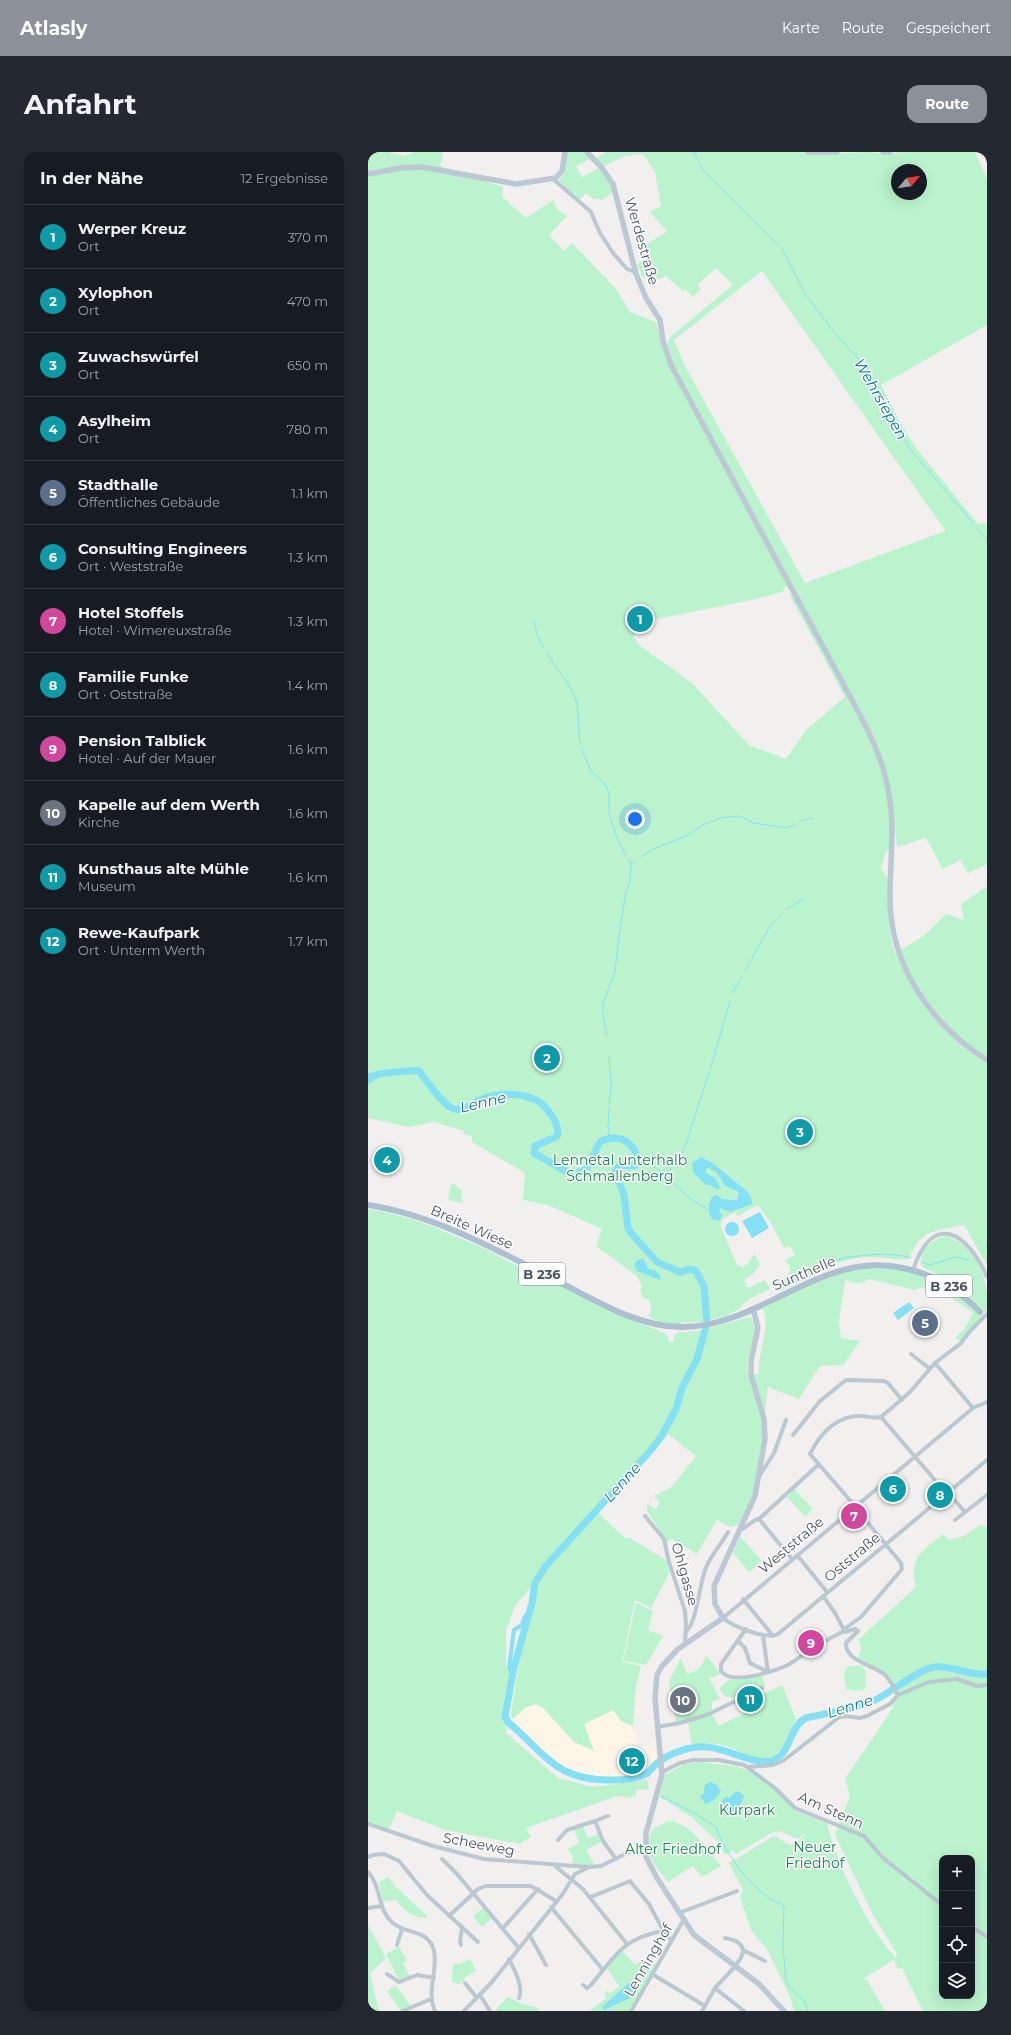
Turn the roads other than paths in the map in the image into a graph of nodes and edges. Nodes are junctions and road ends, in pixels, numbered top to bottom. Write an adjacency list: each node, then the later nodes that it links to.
1 (565, 152): 8 (street)
2 (587, 152): 9 (street, Werdestraße)
3 (808, 152): 4 (street)
4 (837, 152)
5 (883, 152): 6 (street)
6 (890, 152)
7 (368, 174): 8 (street)
8 (553, 179): 9 (street)
9 (635, 272): 10 (street, Werdestraße)
10 (987, 1060)
11 (368, 1205): 14 (main road, Breite Wiese / B 236)
12 (913, 1270): 13 (street); 14 (main road, Sunthelle / B 236); 15 (main road, B 236)
13 (987, 1277)
14 (753, 1309): 29 (street)
15 (980, 1312)
16 (987, 1314): 18 (street)
17 (911, 1354): 19 (street)
18 (935, 1363): 19 (street); 22 (street)
19 (930, 1369): 20 (street)
20 (902, 1400): 23 (street); 25 (street)
21 (987, 1402): 22 (street, Weststraße)
22 (973, 1408): 26 (street, Weststraße)
23 (881, 1417): 26 (street); 28 (street)
24 (786, 1420): 29 (street)
25 (793, 1435)
26 (914, 1456): 30 (street); 32 (street, Weststraße)
27 (987, 1460): 30 (street, Oststraße)
28 (819, 1464): 32 (street); 35 (street)
29 (760, 1475): 37 (street)
30 (947, 1492): 33 (street); 39 (street, Oststraße)
31 (987, 1494): 33 (street)
32 (854, 1506): 39 (street); 40 (street, Weststraße)
33 (964, 1511): 36 (street)
34 (646, 1516): 48 (street, Ohlgasse)
35 (759, 1520): 37 (street); 41 (street)
36 (955, 1520)
37 (741, 1528): 45 (street)
38 (728, 1532): 48 (street)
39 (885, 1544): 42 (street, Oststraße); 47 (street)
40 (797, 1555): 41 (street, Weststraße); 42 (street)
41 (792, 1559): 44 (street, Weststraße)
42 (827, 1592): 43 (street, Oststraße)
43 (823, 1596): 47 (street); 50 (street, Oststraße)
44 (743, 1600): 45 (street, Weststraße); 50 (street)
45 (723, 1618): 46 (street); 52 (street)
46 (746, 1629): 49 (street); 51 (street)
47 (844, 1631): 53 (street); 56 (street)
48 (686, 1632): 52 (street, Ohlgasse)
49 (763, 1635): 50 (street); 53 (street)
50 (773, 1636)
51 (738, 1641): 53 (street); 53 (street)
52 (685, 1644): 57 (street)
53 (768, 1672)
54 (987, 1685): 56 (street, Am Stenn)
55 (762, 1688): 57 (street)
56 (897, 1694): 58 (street, Am Stenn)
57 (657, 1727): 59 (street)
58 (748, 1767): 59 (street, Am Stenn); 77 (street, Am Stenn)
59 (662, 1770): 64 (street)
60 (608, 1816): 61 (street)
61 (595, 1821): 63 (street); 67 (street)
62 (368, 1824): 68 (street, Scheeweg)
63 (558, 1840)
64 (645, 1848): 67 (street); 81 (street)
65 (368, 1857): 82 (street)
66 (442, 1858): 74 (street)
67 (616, 1859): 69 (street)
68 (555, 1866): 69 (street, Scheeweg); 71 (street)
69 (589, 1867): 71 (street)
70 (368, 1872): 78 (street)
71 (572, 1879): 75 (street); 76 (street)
72 (538, 1888): 74 (street); 76 (street); 85 (street)
73 (737, 1890): 81 (street)
74 (474, 1894): 82 (street); 85 (street)
75 (591, 1897): 88 (street); 95 (street)
76 (556, 1901): 80 (street)
77 (939, 1903)
78 (382, 1906): 79 (street); 86 (street)
79 (368, 1908)
80 (551, 1908): 89 (street); 103 (street)
81 (679, 1913): 83 (street)
82 (449, 1916): 84 (street)
83 (683, 1921): 92 (street, Lenninghof); 102 (street)
84 (462, 1927): 93 (street); 96 (street)
85 (503, 1928): 97 (street)
86 (402, 1929): 94 (street); 106 (street)
87 (975, 1929): 90 (street)
88 (664, 1931): 92 (street); 95 (street)
89 (529, 1934): 97 (street); 101 (street)
90 (987, 1937)
91 (725, 1938): 98 (street)
92 (671, 1940): 105 (street, Lenninghof)
93 (478, 1942)
94 (397, 1944)
95 (627, 1944): 103 (street)
96 (461, 1945)
97 (518, 1947): 99 (street)
98 (743, 1950): 100 (street); 102 (street)
99 (509, 1959): 110 (street); 111 (street)
100 (765, 1960)
101 (546, 1965)
102 (735, 1966): 109 (street); 121 (street)
103 (603, 1970): 108 (street)
104 (387, 1974): 106 (street)
105 (652, 1974): 113 (street); 118 (street, Lenninghof)
106 (434, 1978): 112 (street)
107 (465, 1983): 110 (street)
108 (583, 1985)
109 (715, 1988): 113 (street); 120 (street)
110 (478, 1997): 116 (street); 117 (street)
111 (519, 1998)
112 (431, 1999): 114 (street); 115 (street)
113 (705, 2006): 119 (street)
114 (403, 2011)
115 (435, 2011)
116 (464, 2011)
117 (490, 2011)
118 (631, 2011)
119 (702, 2011)
120 (744, 2011)
121 (784, 2011)

